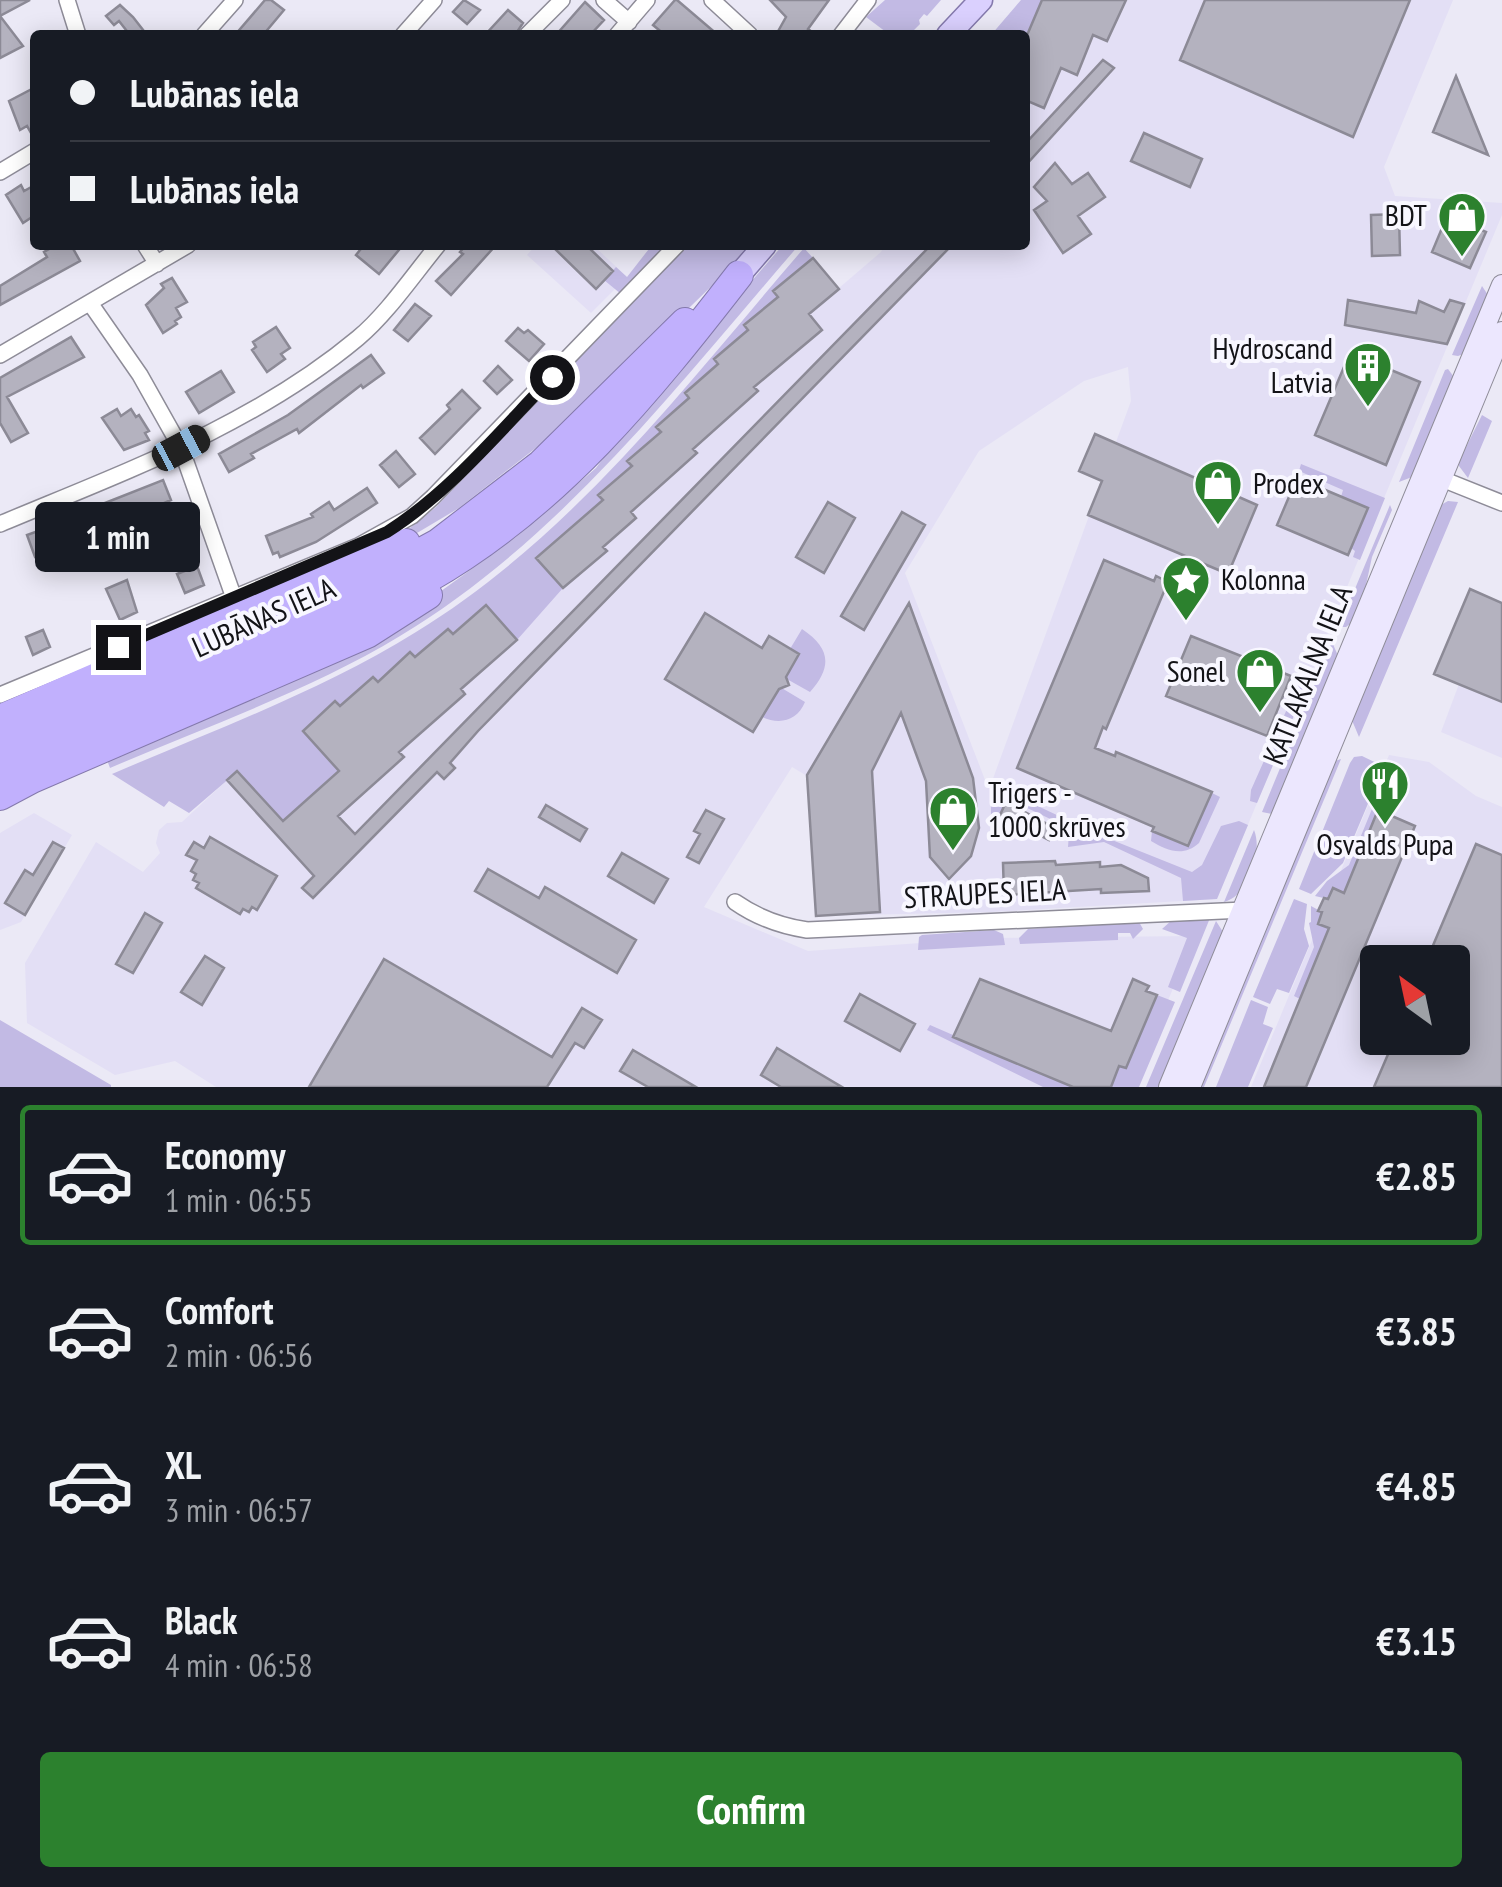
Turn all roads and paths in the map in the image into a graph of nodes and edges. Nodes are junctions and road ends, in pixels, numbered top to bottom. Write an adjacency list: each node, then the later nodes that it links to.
1 (67, 0): 11 (street)
2 (235, 0): 12 (street)
3 (434, 0): 13 (street)
4 (562, 0): 14 (street)
5 (604, 0): 10 (street)
6 (647, 0): 10 (street)
7 (712, 0): 16 (street)
8 (868, 0): 17 (street)
9 (981, 0): 18 (main road)
10 (629, 22): 15 (street)
11 (76, 30)
12 (208, 30)
13 (408, 30)
14 (532, 30)
15 (622, 30)
16 (745, 30)
17 (845, 30)
18 (953, 30)
19 (30, 154): 20 (street)
20 (0, 172)
21 (148, 250): 26 (street)
22 (180, 250): 26 (street)
23 (434, 250): 32 (street)
24 (672, 250): 38 (street, LUBĀNAS IELA)
25 (762, 250): 27 (main road, LUBĀNAS IELA)
26 (157, 264): 29 (street)
27 (740, 275): 33 (highway, LUBĀNAS IELA); 36 (highway, LUBĀNAS IELA)
28 (1502, 285): 34 (street, KATLAKALNA IELA)
29 (90, 303): 31 (street); 32 (street)
30 (1502, 332): 34 (street, KATLAKALNA IELA)
31 (0, 355)
32 (181, 448): 37 (street); 38 (street)
33 (541, 464): 40 (highway, LUBĀNAS IELA); 41 (highway)
34 (1433, 476): 35 (street); 46 (street, KATLAKALNA IELA); 47 (street, KATLAKALNA IELA)
35 (1502, 503)
36 (520, 516): 40 (highway, LUBĀNAS IELA); 44 (highway)
37 (0, 524)
38 (234, 598): 39 (street, LUBĀNAS IELA)
39 (0, 695)
40 (118, 704): 42 (highway, LUBĀNAS IELA); 43 (highway, LUBĀNAS IELA)
41 (0, 719)
42 (0, 744)
43 (0, 772)
44 (0, 796)
45 (735, 902): 46 (street, STRAUPES IELA)
46 (1244, 910): 47 (street, KATLAKALNA IELA)
47 (1205, 1027): 48 (street, KATLAKALNA IELA); 49 (street, KATLAKALNA IELA)
48 (1169, 1087)
49 (1190, 1087)

